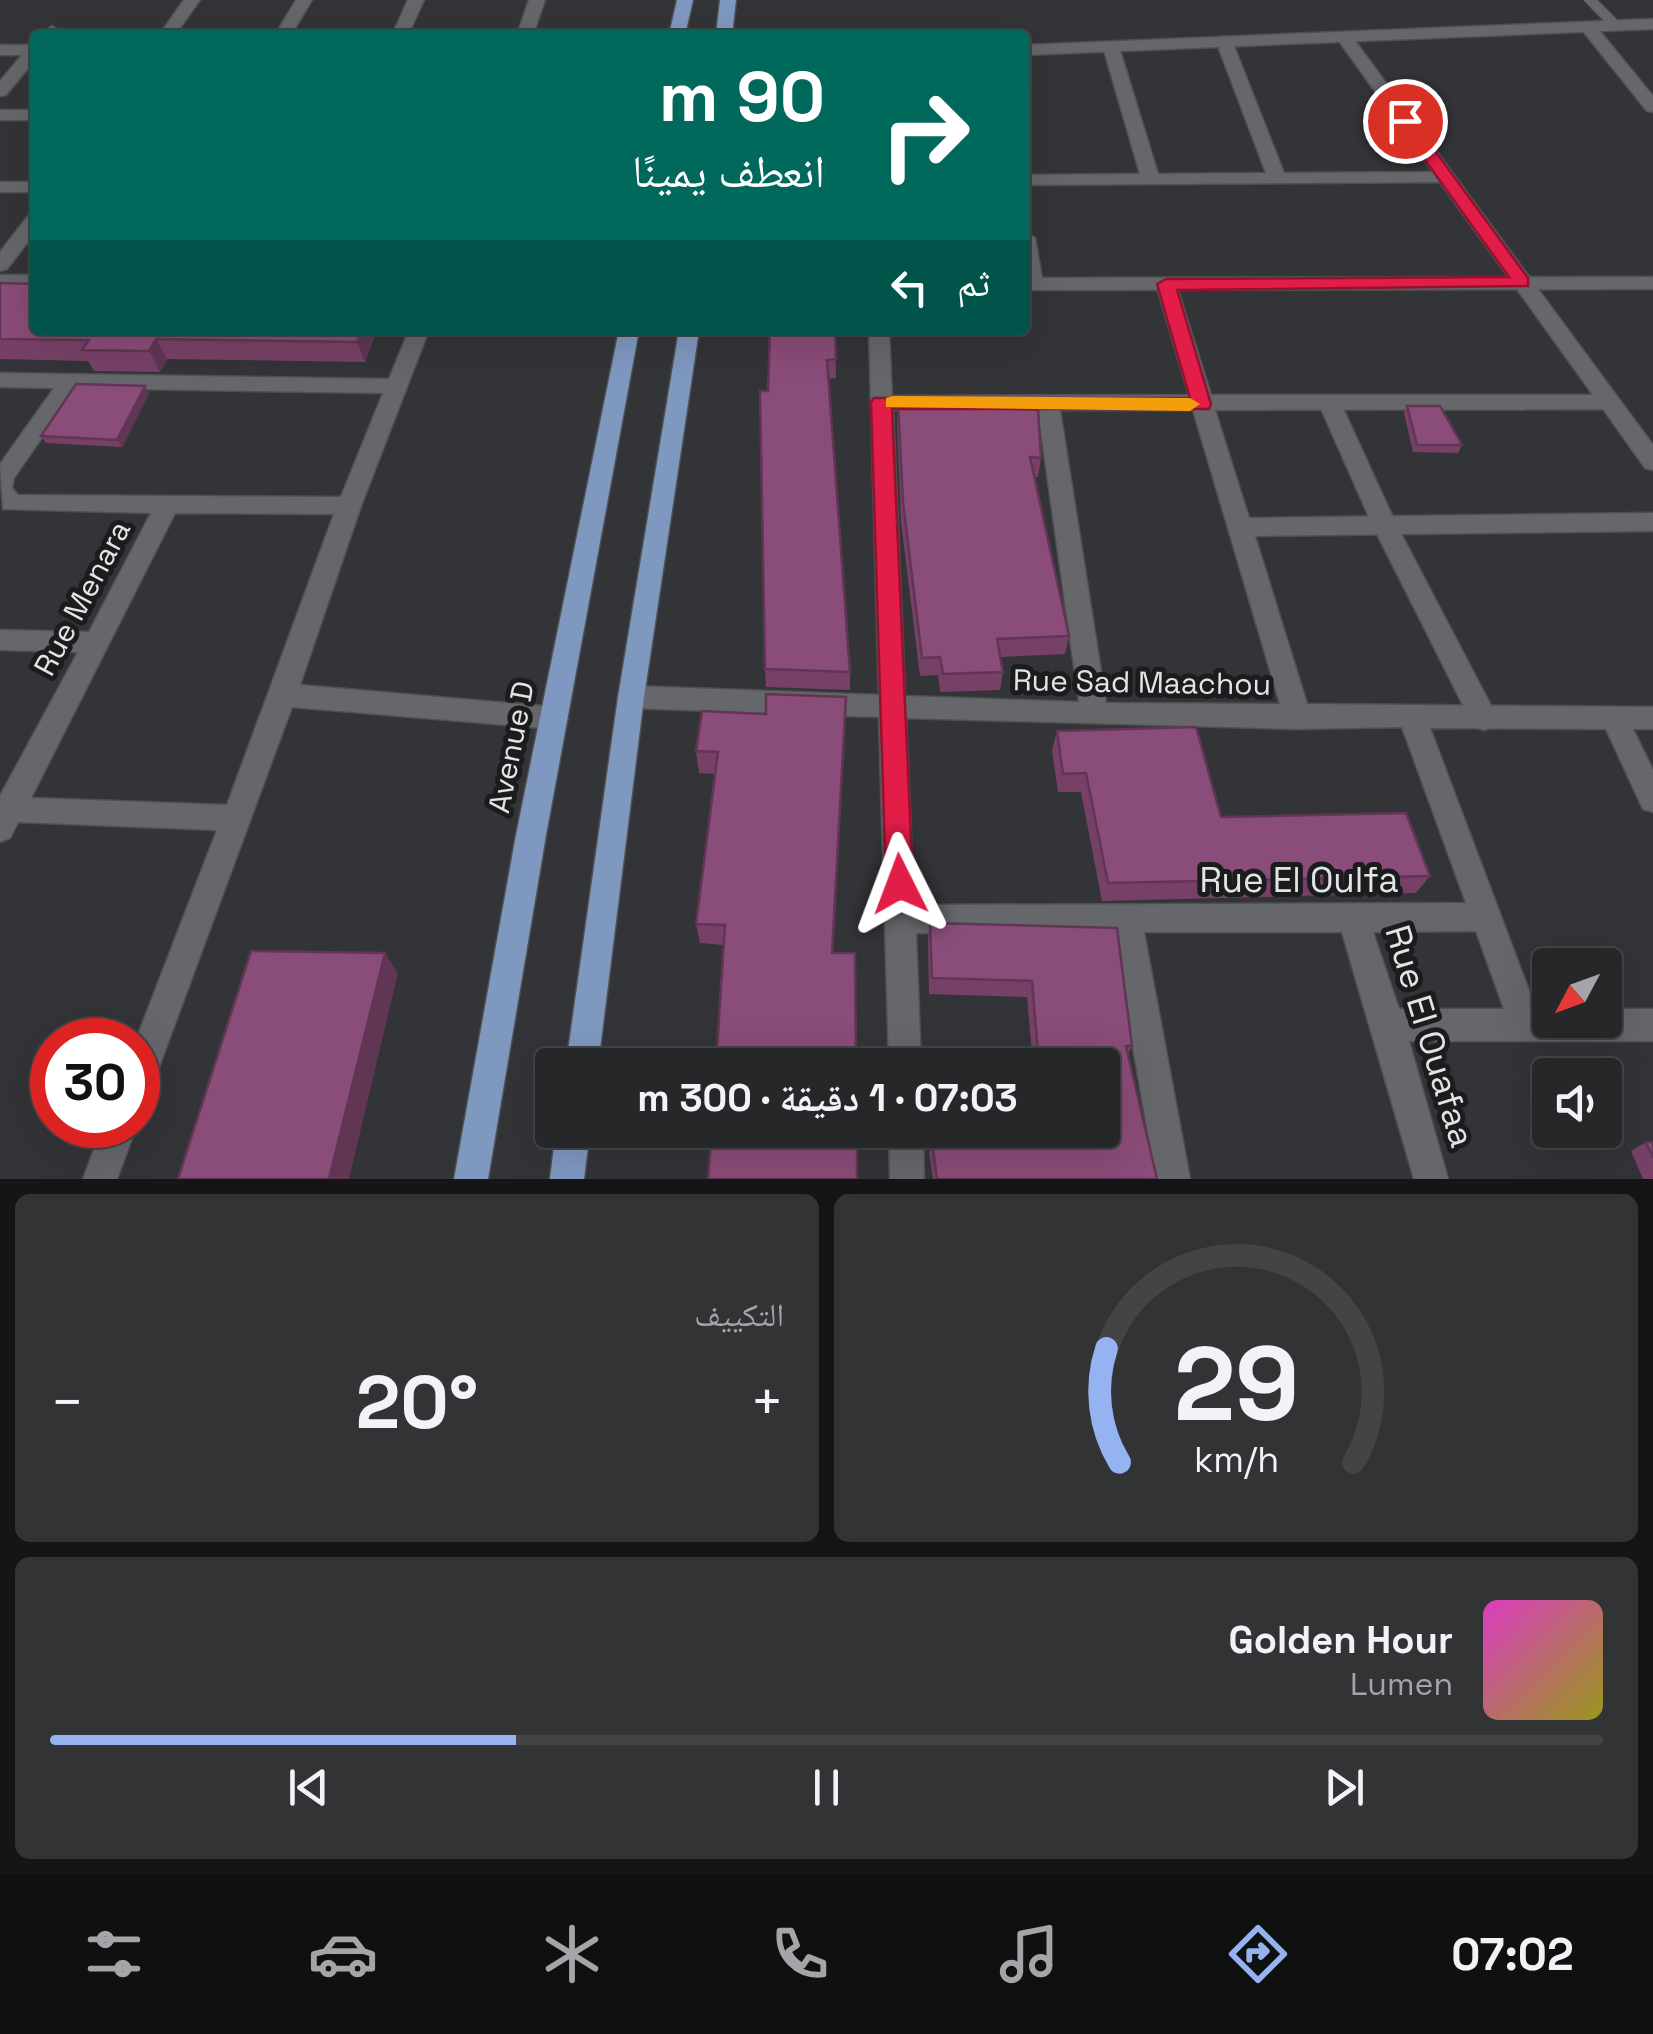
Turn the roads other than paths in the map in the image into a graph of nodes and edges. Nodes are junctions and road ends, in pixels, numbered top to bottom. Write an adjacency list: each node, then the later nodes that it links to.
1 (192, 0): 11 (street)
2 (304, 0): 12 (street)
3 (416, 0): 13 (street)
4 (537, 0): 14 (street)
5 (684, 0): 15 (main road)
6 (728, 0): 16 (main road)
7 (1590, 0): 9 (lane)
8 (1653, 24): 9 (street)
9 (1616, 26): 10 (street)
10 (1588, 27): 17 (street); 25 (street)
11 (171, 30)
12 (286, 30)
13 (402, 30)
14 (527, 30)
15 (678, 30)
16 (725, 30)
17 (1344, 37): 18 (street); 28 (street)
18 (1224, 41): 19 (street); 29 (street)
19 (1111, 47): 22 (street); 31 (street)
20 (0, 50): 21 (street)
21 (30, 50)
22 (1030, 50)
23 (30, 56): 24 (street)
24 (0, 91)
25 (1653, 107)
26 (0, 114): 27 (street)
27 (30, 115)
28 (1446, 178): 29 (street); 38 (street)
29 (1277, 179): 31 (street)
30 (1030, 180): 31 (street)
31 (1150, 180)
32 (0, 187): 33 (street)
33 (30, 187)
34 (30, 226): 35 (street)
35 (0, 265)
36 (0, 281): 37 (street)
37 (30, 282)
38 (1522, 282): 39 (street); 41 (street); 51 (street)
39 (1653, 283)
40 (1030, 284): 41 (street)
41 (1166, 284): 53 (street)
42 (418, 335): 48 (street)
43 (628, 335): 67 (main road, Avenue D)
44 (688, 335): 64 (main road)
45 (879, 335): 49 (street)
46 (0, 380): 47 (street)
47 (70, 381): 48 (street); 55 (street)
48 (395, 386): 57 (street)
49 (881, 402): 52 (street); 65 (street)
50 (1329, 402): 51 (street); 53 (street); 59 (street)
51 (1608, 402): 54 (street)
52 (1048, 404): 53 (street); 66 (street)
53 (1202, 404): 60 (street)
54 (1653, 462)
55 (1, 485): 56 (street)
56 (168, 504): 57 (street); 62 (street, Rue Menara)
57 (348, 506): 63 (street)
58 (1653, 522): 59 (street)
59 (1386, 526): 60 (street); 72 (street)
60 (1242, 527): 68 (street)
61 (0, 640): 62 (street)
62 (94, 642): 74 (street, Rue Menara)
63 (284, 695): 67 (street); 75 (street)
64 (631, 697): 65 (street, Rue Sad Maachou); 84 (main road)
65 (892, 708): 66 (street, Rue Sad Maachou); 78 (street)
66 (1094, 714): 68 (street, Rue Sad Maachou)
67 (554, 718): 90 (main road, Avenue D)
68 (1298, 718): 71 (street, Rue Sad Maachou)
69 (1614, 718): 70 (street, Rue Sad Maachou); 72 (street, Rue Sad Maachou); 73 (street)
70 (1653, 718)
71 (1413, 719): 72 (street, Rue Sad Maachou); 77 (street)
72 (1484, 719)
73 (1653, 800)
74 (4, 815): 75 (street)
75 (235, 818): 80 (street)
76 (1352, 917): 77 (street, Rue El Oulfa); 79 (street, Rue El Oulfa); 81 (street, Rue El Ouafaa)
77 (1486, 917): 82 (street)
78 (902, 919): 79 (street, Rue El Oulfa); 85 (street)
79 (1126, 919): 93 (street)
80 (160, 1019)
81 (1388, 1025): 82 (street); 94 (street, Rue El Ouafaa)
82 (1526, 1025): 83 (street)
83 (1653, 1025)
84 (584, 1048)
85 (904, 1048)
86 (111, 1148): 89 (street)
87 (572, 1148): 91 (main road)
88 (906, 1148): 92 (street)
89 (100, 1179)
90 (471, 1179)
91 (568, 1179)
92 (907, 1179)
93 (1173, 1179)
94 (1431, 1179)

